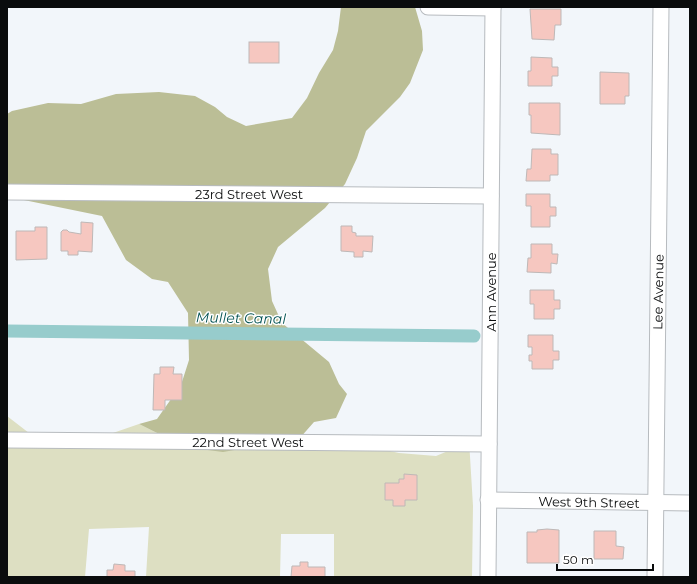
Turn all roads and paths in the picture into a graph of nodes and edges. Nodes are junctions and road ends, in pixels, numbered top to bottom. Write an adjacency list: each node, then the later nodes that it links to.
1 (428, 7): 2 (street)
2 (493, 7): 5 (street, Ann Avenue)
3 (661, 7): 9 (street, Lee Avenue)
4 (7, 192): 5 (street, 23rd Street West)
5 (491, 196): 7 (street, Ann Avenue)
6 (7, 440): 7 (street, 22nd Street West)
7 (489, 444): 8 (street, Ann Avenue)
8 (488, 500): 9 (street, West 9th Street); 11 (street, Ann Avenue)
9 (655, 502): 10 (street, West 9th Street); 12 (street, Lee Avenue)
10 (690, 503)
11 (488, 577)
12 (655, 577)

